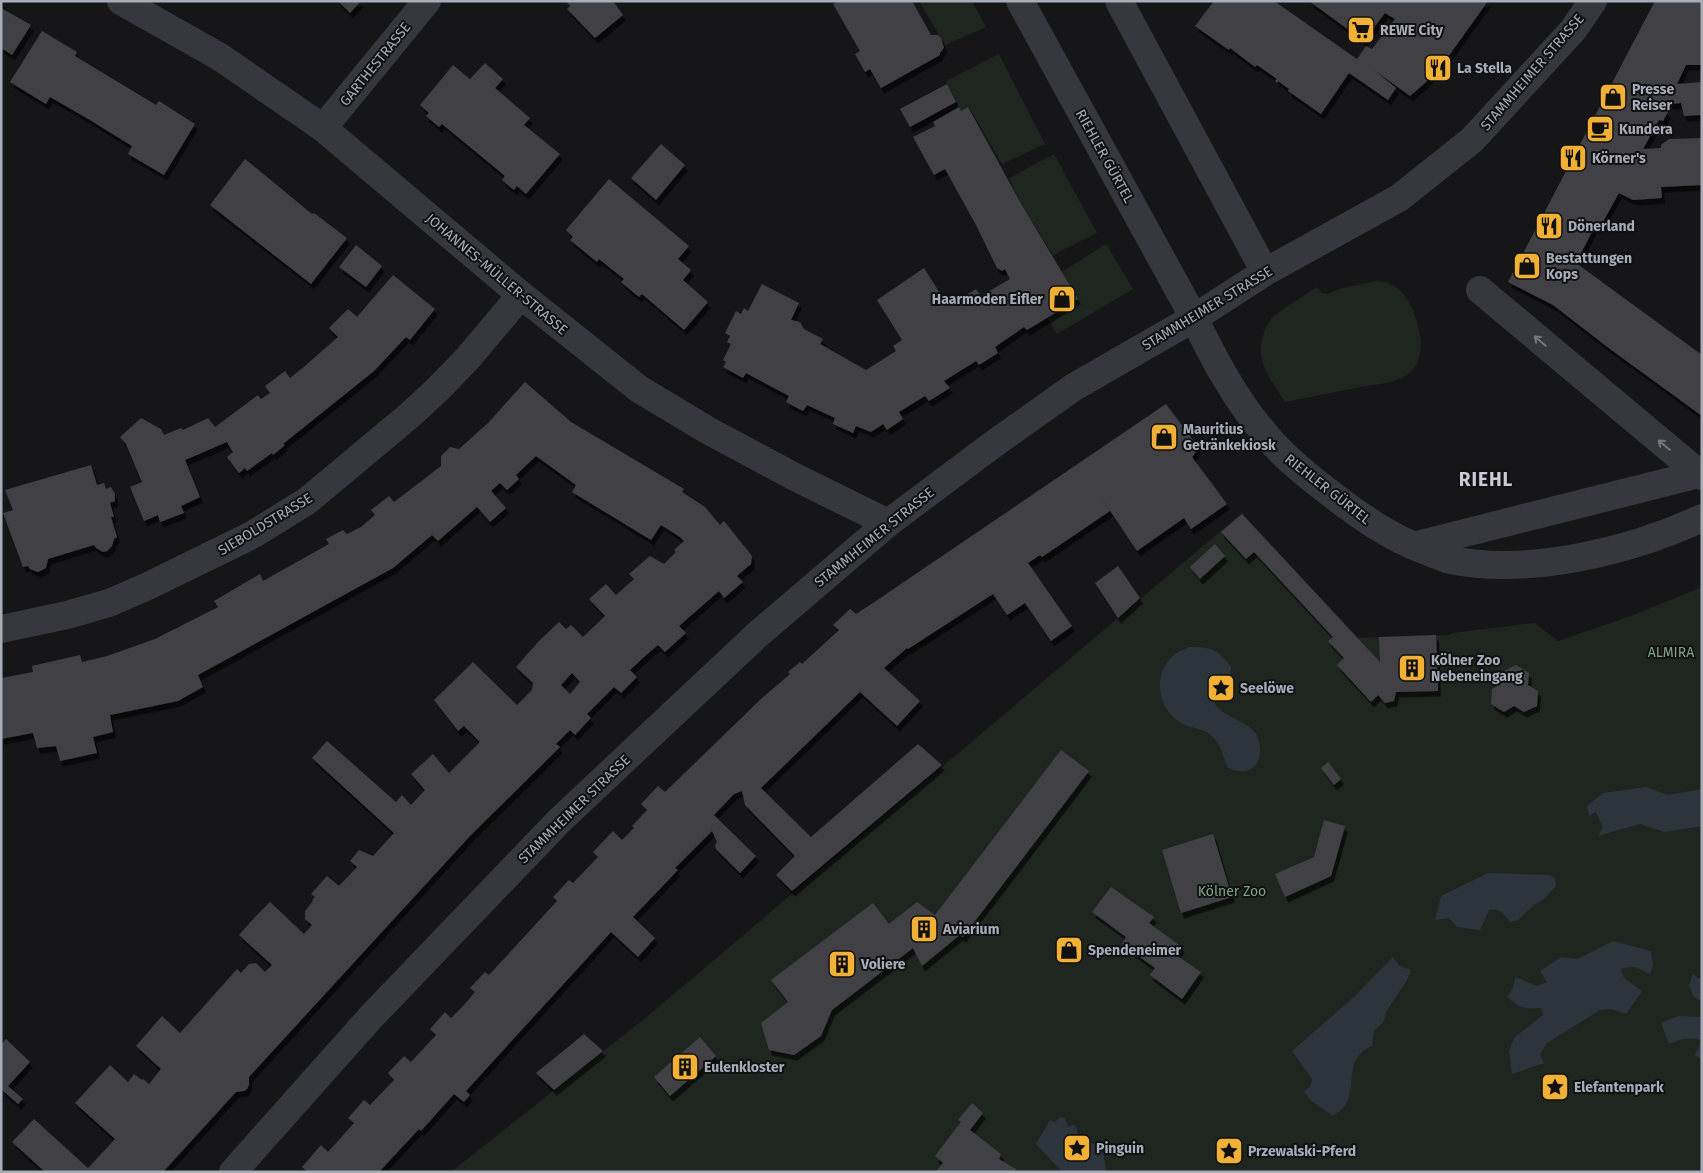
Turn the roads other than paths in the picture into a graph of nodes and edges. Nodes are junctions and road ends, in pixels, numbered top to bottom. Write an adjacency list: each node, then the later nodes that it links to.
1 (122, 1): 6 (street, JOHANNES-MÜLLER-STRASSE)
2 (427, 1): 6 (street, GARTHESTRASSE)
3 (1020, 1): 10 (street, RIEHLER GÜRTEL)
4 (1119, 1): 7 (street)
5 (1593, 1): 7 (street, STAMMHEIMER STRASSE)
6 (323, 128): 9 (street, JOHANNES-MÜLLER-STRASSE)
7 (1265, 272): 10 (street, STAMMHEIMER STRASSE)
8 (1480, 290): 11 (street, one-way to 8)
9 (521, 295): 13 (street, JOHANNES-MÜLLER-STRASSE); 15 (street, SIEBOLDSTRASSE)
10 (1194, 318): 13 (street, STAMMHEIMER STRASSE); 14 (street, RIEHLER GÜRTEL)
11 (1700, 475): 14 (street)
12 (1702, 518): 14 (street, RIEHLER GÜRTEL)
13 (888, 523): 16 (street, STAMMHEIMER STRASSE)
14 (1412, 546)
15 (1, 628)
16 (233, 1172)

